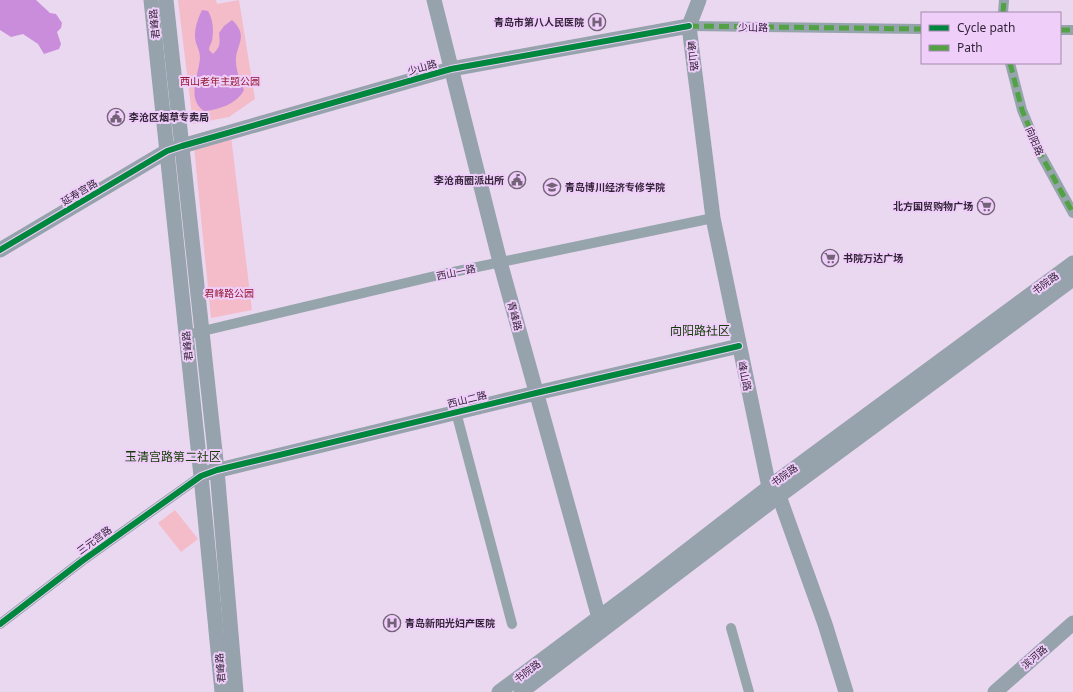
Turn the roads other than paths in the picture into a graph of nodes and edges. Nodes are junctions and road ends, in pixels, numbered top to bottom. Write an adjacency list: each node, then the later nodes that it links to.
1 (151, 0): 14 (main road, 君峰路)
2 (166, 0): 13 (main road, 君峰路)
3 (434, 0): 12 (main road, 青峰路)
4 (698, 0): 7 (main road, 峰山路)
5 (1004, 0): 6 (street)
6 (1003, 12)
7 (689, 26): 8 (street, 少山路); 12 (main road, 少山路); 16 (main road, 峰山路)
8 (921, 28)
9 (1061, 30): 10 (street)
10 (1073, 30)
11 (1010, 64): 15 (street, 向阳路)
12 (450, 69): 13 (main road, 少山路); 18 (main road, 青峰路)
13 (182, 146): 14 (main road, 少山路); 21 (main road, 君峰路)
14 (168, 151): 17 (main road, 延寿宫路); 22 (main road, 君峰路)
15 (1073, 213)
16 (713, 218): 18 (street, 西山一路); 23 (main road, 峰山路)
17 (0, 250)
18 (500, 262): 21 (street, 西山一路); 24 (main road, 青峰路)
19 (1073, 263): 28 (main road, 书院路)
20 (1073, 279): 28 (main road, 书院路)
21 (202, 332): 22 (street, 西山一路); 26 (main road, 君峰路)
22 (186, 335): 27 (main road, 君峰路)
23 (739, 346): 24 (main road, 西山二路); 28 (main road, 峰山路)
24 (536, 393): 25 (main road, 西山二路); 29 (main road, 青峰路)
25 (456, 412): 26 (main road, 西山二路); 32 (street)
26 (217, 470): 27 (main road, 西山二路); 36 (main road, 君峰路)
27 (202, 476): 31 (street, 三元宫路); 35 (main road, 君峰路)
28 (774, 491): 29 (main road, 书院路); 34 (main road, 书院路); 40 (main road, 峰山路)
29 (599, 616): 34 (main road, 青峰路); 37 (main road, 书院路)
30 (1073, 623): 41 (main road, 滨河路)
31 (0, 624)
32 (512, 624)
33 (731, 628): 39 (street)
34 (603, 631): 38 (main road, 书院路)
35 (222, 692)
36 (236, 692)
37 (499, 692)
38 (521, 692)
39 (749, 692)
40 (846, 692)
41 (995, 692)

